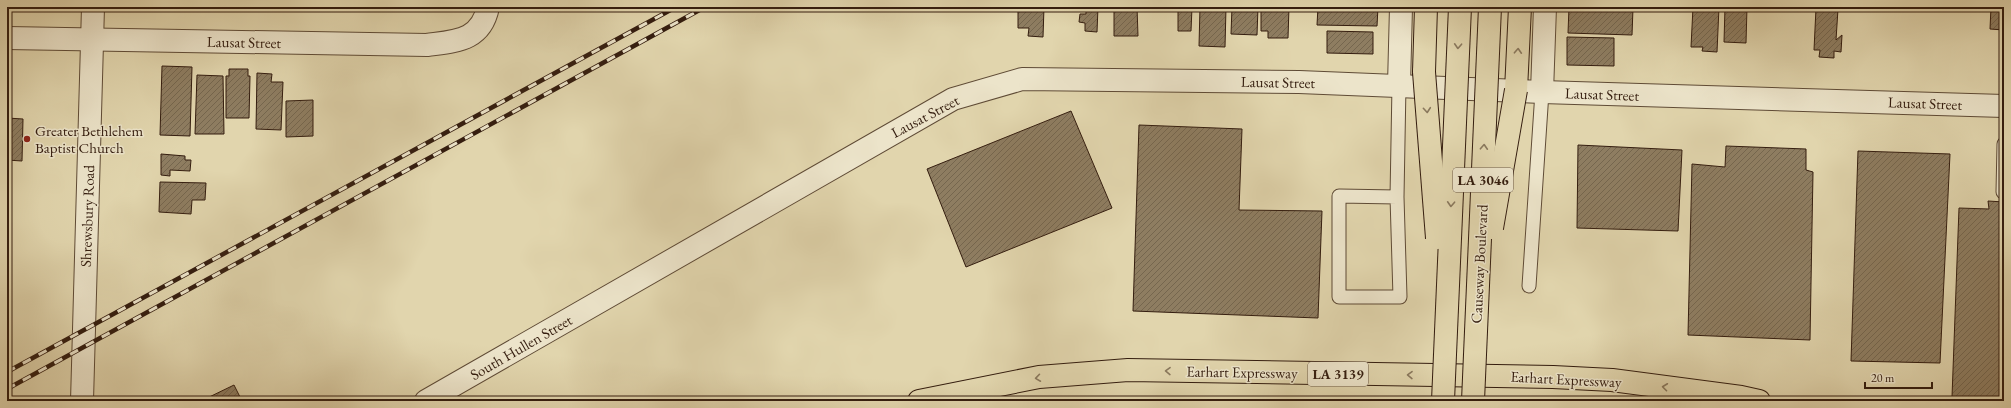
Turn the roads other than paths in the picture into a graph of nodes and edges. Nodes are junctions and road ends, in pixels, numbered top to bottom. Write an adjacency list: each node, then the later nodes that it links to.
1 (93, 7): 10 (street, Shrewsbury Road)
2 (488, 7): 10 (street, Lausat Street)
3 (1401, 7): 11 (street)
4 (1426, 7): 19 (highway, one-way to 19, bridge)
5 (1460, 7): 19 (highway, one-way to 19, bridge)
6 (1490, 7): 20 (highway, Causeway Boulevard / LA 3046, one-way to 6, bridge)
7 (1520, 7): 20 (highway, one-way to 7, bridge)
8 (1546, 7): 12 (street)
9 (7, 38): 10 (street, Lausat Street)
10 (92, 40): 22 (street, Shrewsbury Road)
11 (1399, 85): 12 (street, Lausat Street); 16 (lane); 18 (street, Lausat Street)
12 (1542, 92): 13 (street, Lausat Street); 17 (lane)
13 (2004, 106)
14 (2004, 144): 15 (lane)
15 (2003, 192)
16 (1397, 197): 16 (lane)
17 (1529, 286)
18 (607, 298): 21 (street, South Hullen Street)
19 (1445, 331): 24 (highway, bridge)
20 (1475, 354): 25 (highway, Causeway Boulevard / LA 3046, bridge)
21 (430, 399)
22 (82, 401)
23 (919, 401): 26 (highway, Earhart Expressway / LA 3139, one-way to 23)
24 (1443, 401)
25 (1473, 401)
26 (1759, 401)

